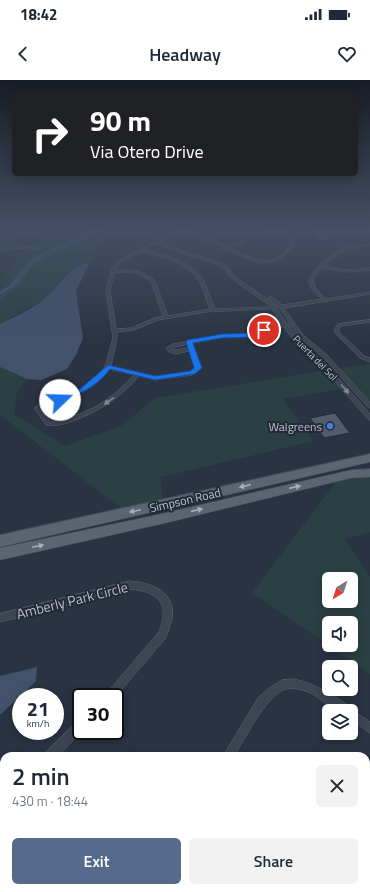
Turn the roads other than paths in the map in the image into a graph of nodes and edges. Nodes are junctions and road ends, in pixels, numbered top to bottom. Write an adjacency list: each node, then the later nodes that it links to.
1 (115, 267): 8 (street)
2 (187, 267): 13 (street)
3 (225, 267): 12 (street, Puerta del Sol)
4 (230, 267): 11 (street, Puerta del Sol)
5 (320, 267): 10 (street)
6 (325, 267): 7 (street)
7 (370, 269)
8 (113, 271): 14 (street); 18 (street)
9 (370, 292): 10 (street)
10 (324, 299): 11 (street)
11 (281, 307): 12 (street); 16 (street, Puerta del Sol)
12 (274, 308): 13 (street); 17 (street, Puerta del Sol)
13 (213, 310): 14 (street)
14 (166, 317): 18 (street)
15 (370, 320): 23 (street)
16 (293, 324): 17 (street); 21 (street, Puerta del Sol)
17 (286, 325): 19 (street); 22 (street, Puerta del Sol)
18 (114, 331): 24 (street)
19 (189, 342): 20 (street); 20 (street)
20 (191, 349): 25 (street)
21 (322, 353): 22 (street); 26 (street, Puerta del Sol)
22 (314, 356): 27 (street, Puerta del Sol, one-way to 27)
23 (370, 360)
24 (108, 367): 25 (street); 25 (street, one-way to 24)
25 (138, 374)
26 (370, 406)
27 (370, 418)
28 (370, 458): 30 (main road, Simpson Road, one-way to 30)
29 (370, 473): 31 (main road, Simpson Road, one-way to 29)
30 (174, 503): 31 (main road); 32 (main road, Simpson Road, one-way to 32)
31 (118, 528): 33 (main road, Simpson Road, one-way to 31)
32 (0, 542)
33 (0, 554)
34 (0, 618): 35 (street, Amberly Park Circle)
35 (117, 688)
36 (336, 704): 41 (street)
37 (358, 719): 38 (street)
38 (370, 728)
39 (72, 734): 40 (street)
40 (54, 752)
41 (231, 752)

